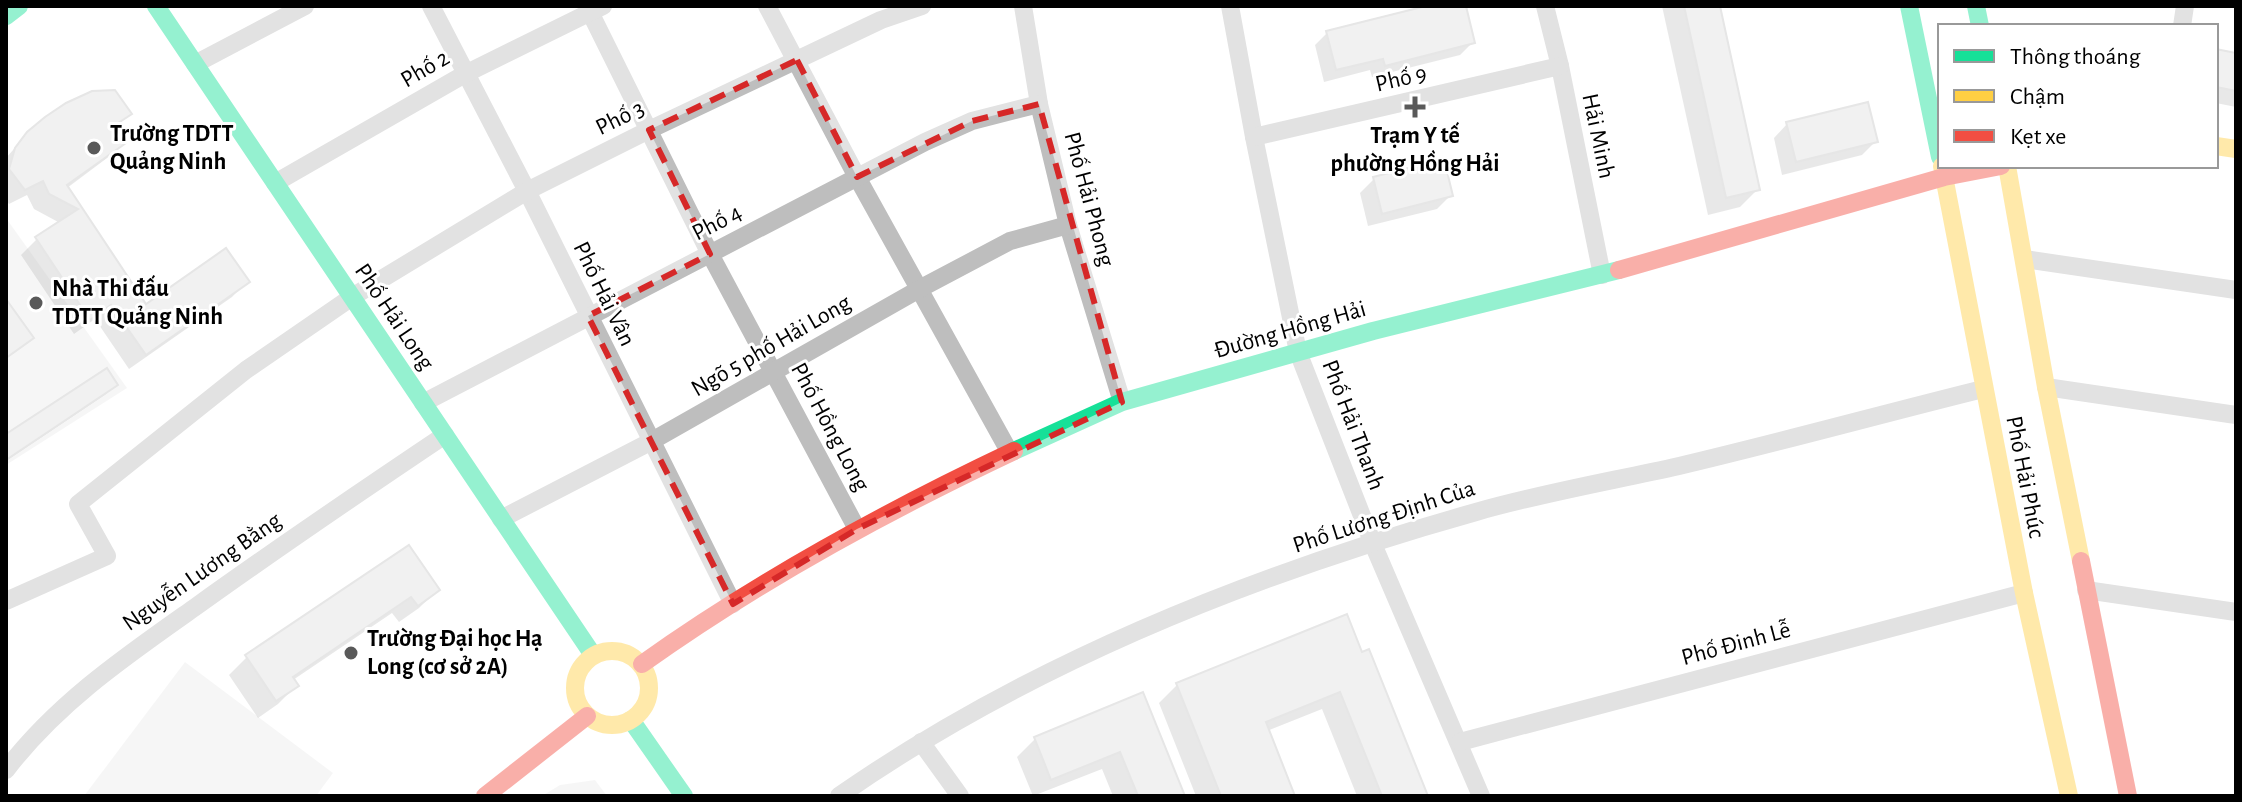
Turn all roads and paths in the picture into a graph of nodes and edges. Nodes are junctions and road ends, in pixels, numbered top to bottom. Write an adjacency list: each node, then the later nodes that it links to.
1 (19, 6): 12 (street)
2 (156, 6): 14 (street, Phố Hải Long)
3 (305, 6): 14 (street)
4 (431, 6): 16 (street, Phố Hải Vân)
5 (767, 6): 13 (street)
6 (921, 6): 13 (street, Phố 3)
7 (1023, 6): 17 (street, Phố Hải Phong)
8 (1230, 6): 19 (street, Phố Hải Thanh)
9 (1545, 6): 15 (street, Hải Minh)
10 (1909, 6): 20 (street)
11 (593, 8): 16 (street, Phố 2); 18 (street, Phố Hồng Long)
12 (6, 16)
13 (797, 60): 18 (street, Phố 3); 24 (street)
14 (195, 64): 25 (street, Phố Hải Long)
15 (1560, 66): 19 (street, Phố 9); 30 (street, Hải Minh)
16 (465, 74): 25 (street, Phố 2); 26 (street, Phố Hải Vân)
17 (1039, 104): 24 (street, Phố 4); 27 (street, Phố Hải Phong)
18 (649, 130): 26 (street, Phố 3); 28 (street, Phố Hồng Long)
19 (1254, 137): 35 (street, Phố Hải Thanh)
20 (1938, 147)
21 (1982, 168): 23 (street, Đường Hồng Hải)
22 (2007, 168): 29 (street, Phố Hải Phúc)
23 (1943, 172): 30 (street, Đường Hồng Hải); 38 (street, Phố Hải Phúc)
24 (857, 177): 28 (street, Phố 4); 31 (street)
25 (275, 183): 33 (street, Phố Hải Long)
26 (527, 191): 33 (street, Phố 3); 34 (street, Phố Hải Vân)
27 (1068, 225): 31 (street, Ngõ 5 phố Hải Long); 39 (street, Phố Hải Phong)
28 (710, 254): 34 (street, Phố 4); 36 (street, Phố Hồng Long)
29 (2024, 259): 32 (street); 37 (street, Phố Hải Phúc)
30 (1602, 275): 35 (street, Đường Hồng Hải)
31 (919, 290): 36 (street, Ngõ 5 phố Hải Long); 44 (street)
32 (2236, 290)
33 (352, 297): 40 (street, Phố Hải Long); 50 (street, Phố 3)
34 (588, 316): 40 (street, Phố 4); 43 (street, Phố Hải Vân)
35 (1298, 352): 39 (street, Đường Hồng Hải); 47 (street, Phố Hải Thanh)
36 (774, 372): 43 (street, Ngõ 5 phố Hải Long); 46 (street, Phố Hồng Long)
37 (2046, 387): 41 (street); 48 (street, Phố Hải Phúc)
38 (1983, 389): 47 (street, Phố Lương Định Của); 49 (street, Phố Hải Phúc)
39 (1122, 402): 44 (street, Đường Hồng Hải)
40 (423, 403): 42 (street, Phố Hải Long)
41 (2236, 415)
42 (445, 435): 45 (street, Phố Hải Long); 59 (street, Nguyễn Lương Bằng)
43 (650, 442): 45 (street, Ngõ 5 phố Hải Long); 51 (street, Phố Hải Vân)
44 (1010, 453): 46 (street, Đường Hồng Hải)
45 (501, 519): 53 (street, Phố Hải Long)
46 (857, 529): 51 (street, Đường Hồng Hải)
47 (1373, 544): 57 (street, Phố Lương Định Của); 58 (street, Phố Hải Thanh)
48 (2086, 590): 52 (street); 66 (street, Phố Hải Phúc)
49 (2024, 593): 58 (street, Phố Đinh Lễ); 65 (street, Phố Hải Phúc)
50 (6, 601)
51 (733, 604): 54 (street, Đường Hồng Hải)
52 (2236, 612)
53 (593, 655): 54 (street); 55 (street)
54 (642, 664): 56 (street)
55 (587, 716): 56 (street); 60 (street)
56 (631, 720): 61 (street)
57 (921, 742): 62 (street, Phố Lương Định Của); 63 (street)
58 (1460, 742): 64 (street, Phố Hải Thanh)
59 (6, 770)
60 (485, 796)
61 (684, 796)
62 (839, 796)
63 (960, 796)
64 (1481, 796)
65 (2069, 796)
66 (2128, 796)

